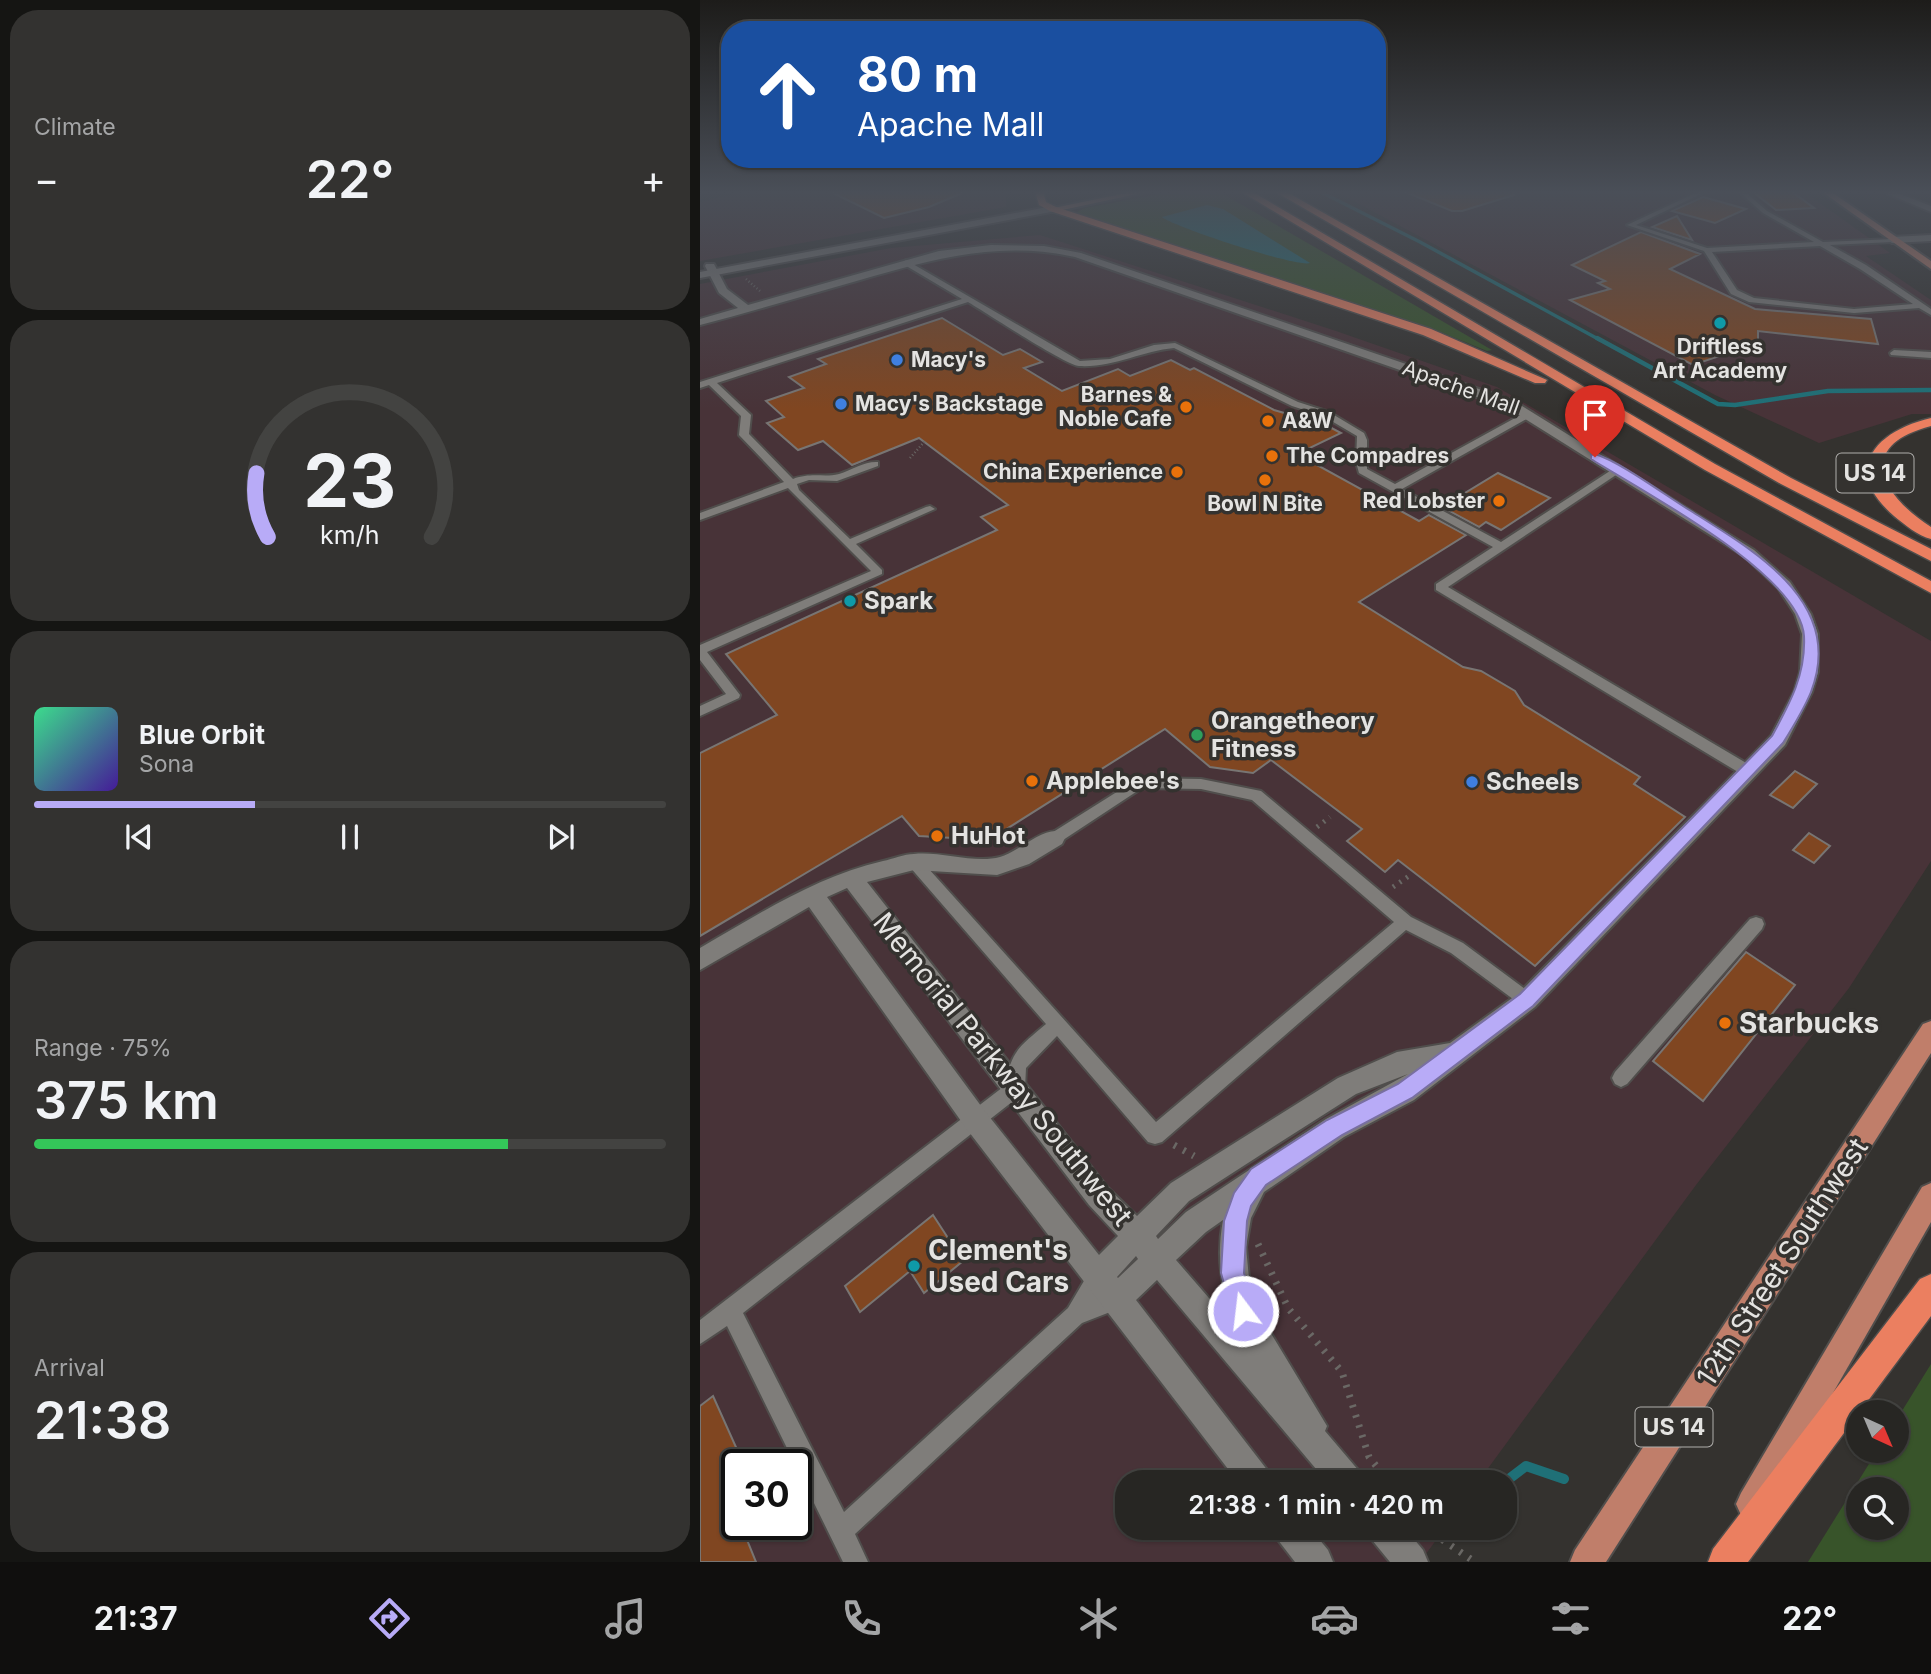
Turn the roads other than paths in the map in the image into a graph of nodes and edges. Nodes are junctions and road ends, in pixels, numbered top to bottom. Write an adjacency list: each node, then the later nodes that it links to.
1 (736, 264): 10 (street)
2 (900, 264): 15 (street, Apache Mall)
3 (909, 264): 13 (lane)
4 (1101, 264): 21 (street, Apache Mall)
5 (1221, 264): 24 (highway)
6 (1368, 264): 24 (highway)
7 (1407, 264): 33 (highway)
8 (1716, 264): 14 (lane)
9 (1855, 264): 14 (lane)
10 (708, 269): 11 (street); 12 (street)
11 (700, 275)
12 (723, 291): 15 (street); 17 (street)
13 (966, 300): 20 (lane); 27 (lane)
14 (1920, 306): 16 (lane)
15 (746, 309): 17 (street, Apache Mall)
16 (1931, 313)
17 (700, 319)
18 (1894, 353): 19 (lane)
19 (1931, 355)
20 (705, 383): 26 (lane)
21 (1529, 414): 25 (street, Apache Mall); 27 (lane)
22 (1931, 422): 30 (highway, US 14)
23 (875, 464): 26 (lane)
24 (1710, 467): 34 (highway)
25 (1617, 471): 32 (lane); 37 (street, Apache Mall)
26 (791, 482): 29 (lane); 31 (lane)
27 (1394, 489): 32 (lane)
28 (930, 509): 31 (lane)
29 (700, 517)
30 (1931, 534)
31 (849, 543): 35 (lane)
32 (1501, 547): 37 (lane)
33 (1931, 556)
34 (1931, 588)
35 (700, 651): 36 (lane)
36 (700, 711)
37 (1748, 771): 45 (street, Apache Mall)
38 (1055, 838): 39 (street); 42 (lane)
39 (914, 862): 40 (street); 46 (lane)
40 (851, 877): 41 (street); 50 (street, Memorial Parkway Southwest)
41 (812, 894): 44 (street); 51 (street, Memorial Parkway Southwest)
42 (1405, 922): 45 (lane); 46 (lane)
43 (1755, 924): 49 (lane)
44 (700, 960)
45 (1527, 1000): 48 (street, Apache Mall)
46 (1057, 1025): 50 (lane)
47 (1931, 1032): 71 (main road, 12th Street Southwest / US 14)
48 (1457, 1053): 52 (street, Apache Mall); 54 (street)
49 (1621, 1078)
50 (1016, 1088): 51 (lane); 54 (street, Memorial Parkway Southwest)
51 (975, 1119): 56 (street, Memorial Parkway Southwest); 59 (lane)
52 (1259, 1177): 55 (street, Apache Mall); 64 (street)
53 (1931, 1196): 72 (main road)
54 (1138, 1237): 55 (street, Memorial Parkway Southwest); 56 (street)
55 (1157, 1260): 58 (street, Apache Mall); 63 (street, Memorial Parkway Southwest)
56 (1098, 1276): 58 (street, Memorial Parkway Southwest); 60 (lane)
57 (1931, 1290): 73 (highway)
58 (1116, 1300): 60 (lane); 62 (street, Memorial Parkway Southwest)
59 (730, 1310): 61 (lane); 65 (lane)
60 (1074, 1315): 65 (lane)
61 (700, 1333)
62 (1248, 1470)
63 (1338, 1470)
64 (1340, 1470)
65 (841, 1531): 68 (lane)
66 (1299, 1540): 69 (street)
67 (1394, 1540): 70 (street)
68 (856, 1562)
69 (1316, 1562)
70 (1411, 1562)
71 (1587, 1562)
72 (1718, 1562)
73 (1726, 1562)

